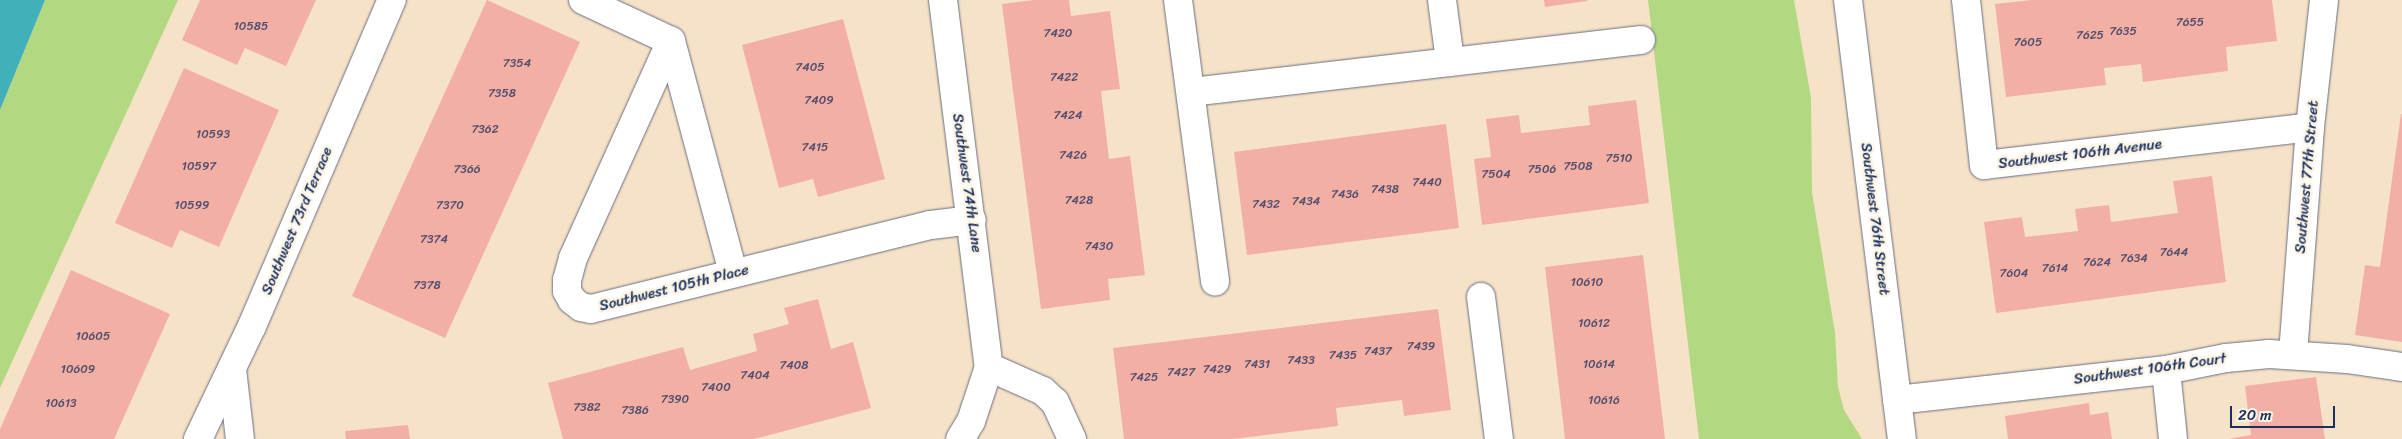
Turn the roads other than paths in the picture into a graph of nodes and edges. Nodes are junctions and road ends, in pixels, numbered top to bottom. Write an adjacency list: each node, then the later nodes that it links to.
1 (392, 0): 21 (street, Southwest 73rd Terrace)
2 (584, 0): 9 (street)
3 (943, 0): 14 (street, Southwest 74th Lane)
4 (1178, 0): 12 (street)
5 (1442, 0): 11 (street)
6 (1848, 0): 23 (street, Southwest 76th Street)
7 (1966, 0): 13 (street, Southwest 106th Avenue)
8 (2324, 0): 13 (street, Southwest 77th Street)
9 (671, 40): 15 (street); 15 (street, Southwest 105th Place)
10 (1642, 40): 11 (street)
11 (1450, 61): 12 (street)
12 (1191, 92): 16 (street)
13 (2310, 127): 18 (street, Southwest 77th Street)
14 (972, 220): 15 (street, Southwest 105th Place); 20 (street, Southwest 74th Lane)
15 (733, 273)
16 (1214, 282)
17 (1481, 297): 28 (street)
18 (2293, 354): 19 (street, Southwest 106th Court); 22 (street, Southwest 106th Court)
19 (2402, 366)
20 (989, 367): 26 (street); 27 (street)
21 (232, 369): 24 (street, Southwest 73rd Terrace); 25 (street)
22 (2166, 370): 23 (street, Southwest 106th Court); 30 (street)
23 (1897, 400): 29 (street, Southwest 76th Street)
24 (198, 439)
25 (240, 439)
26 (960, 439)
27 (1072, 439)
28 (1499, 439)
29 (1902, 439)
30 (2173, 439)

